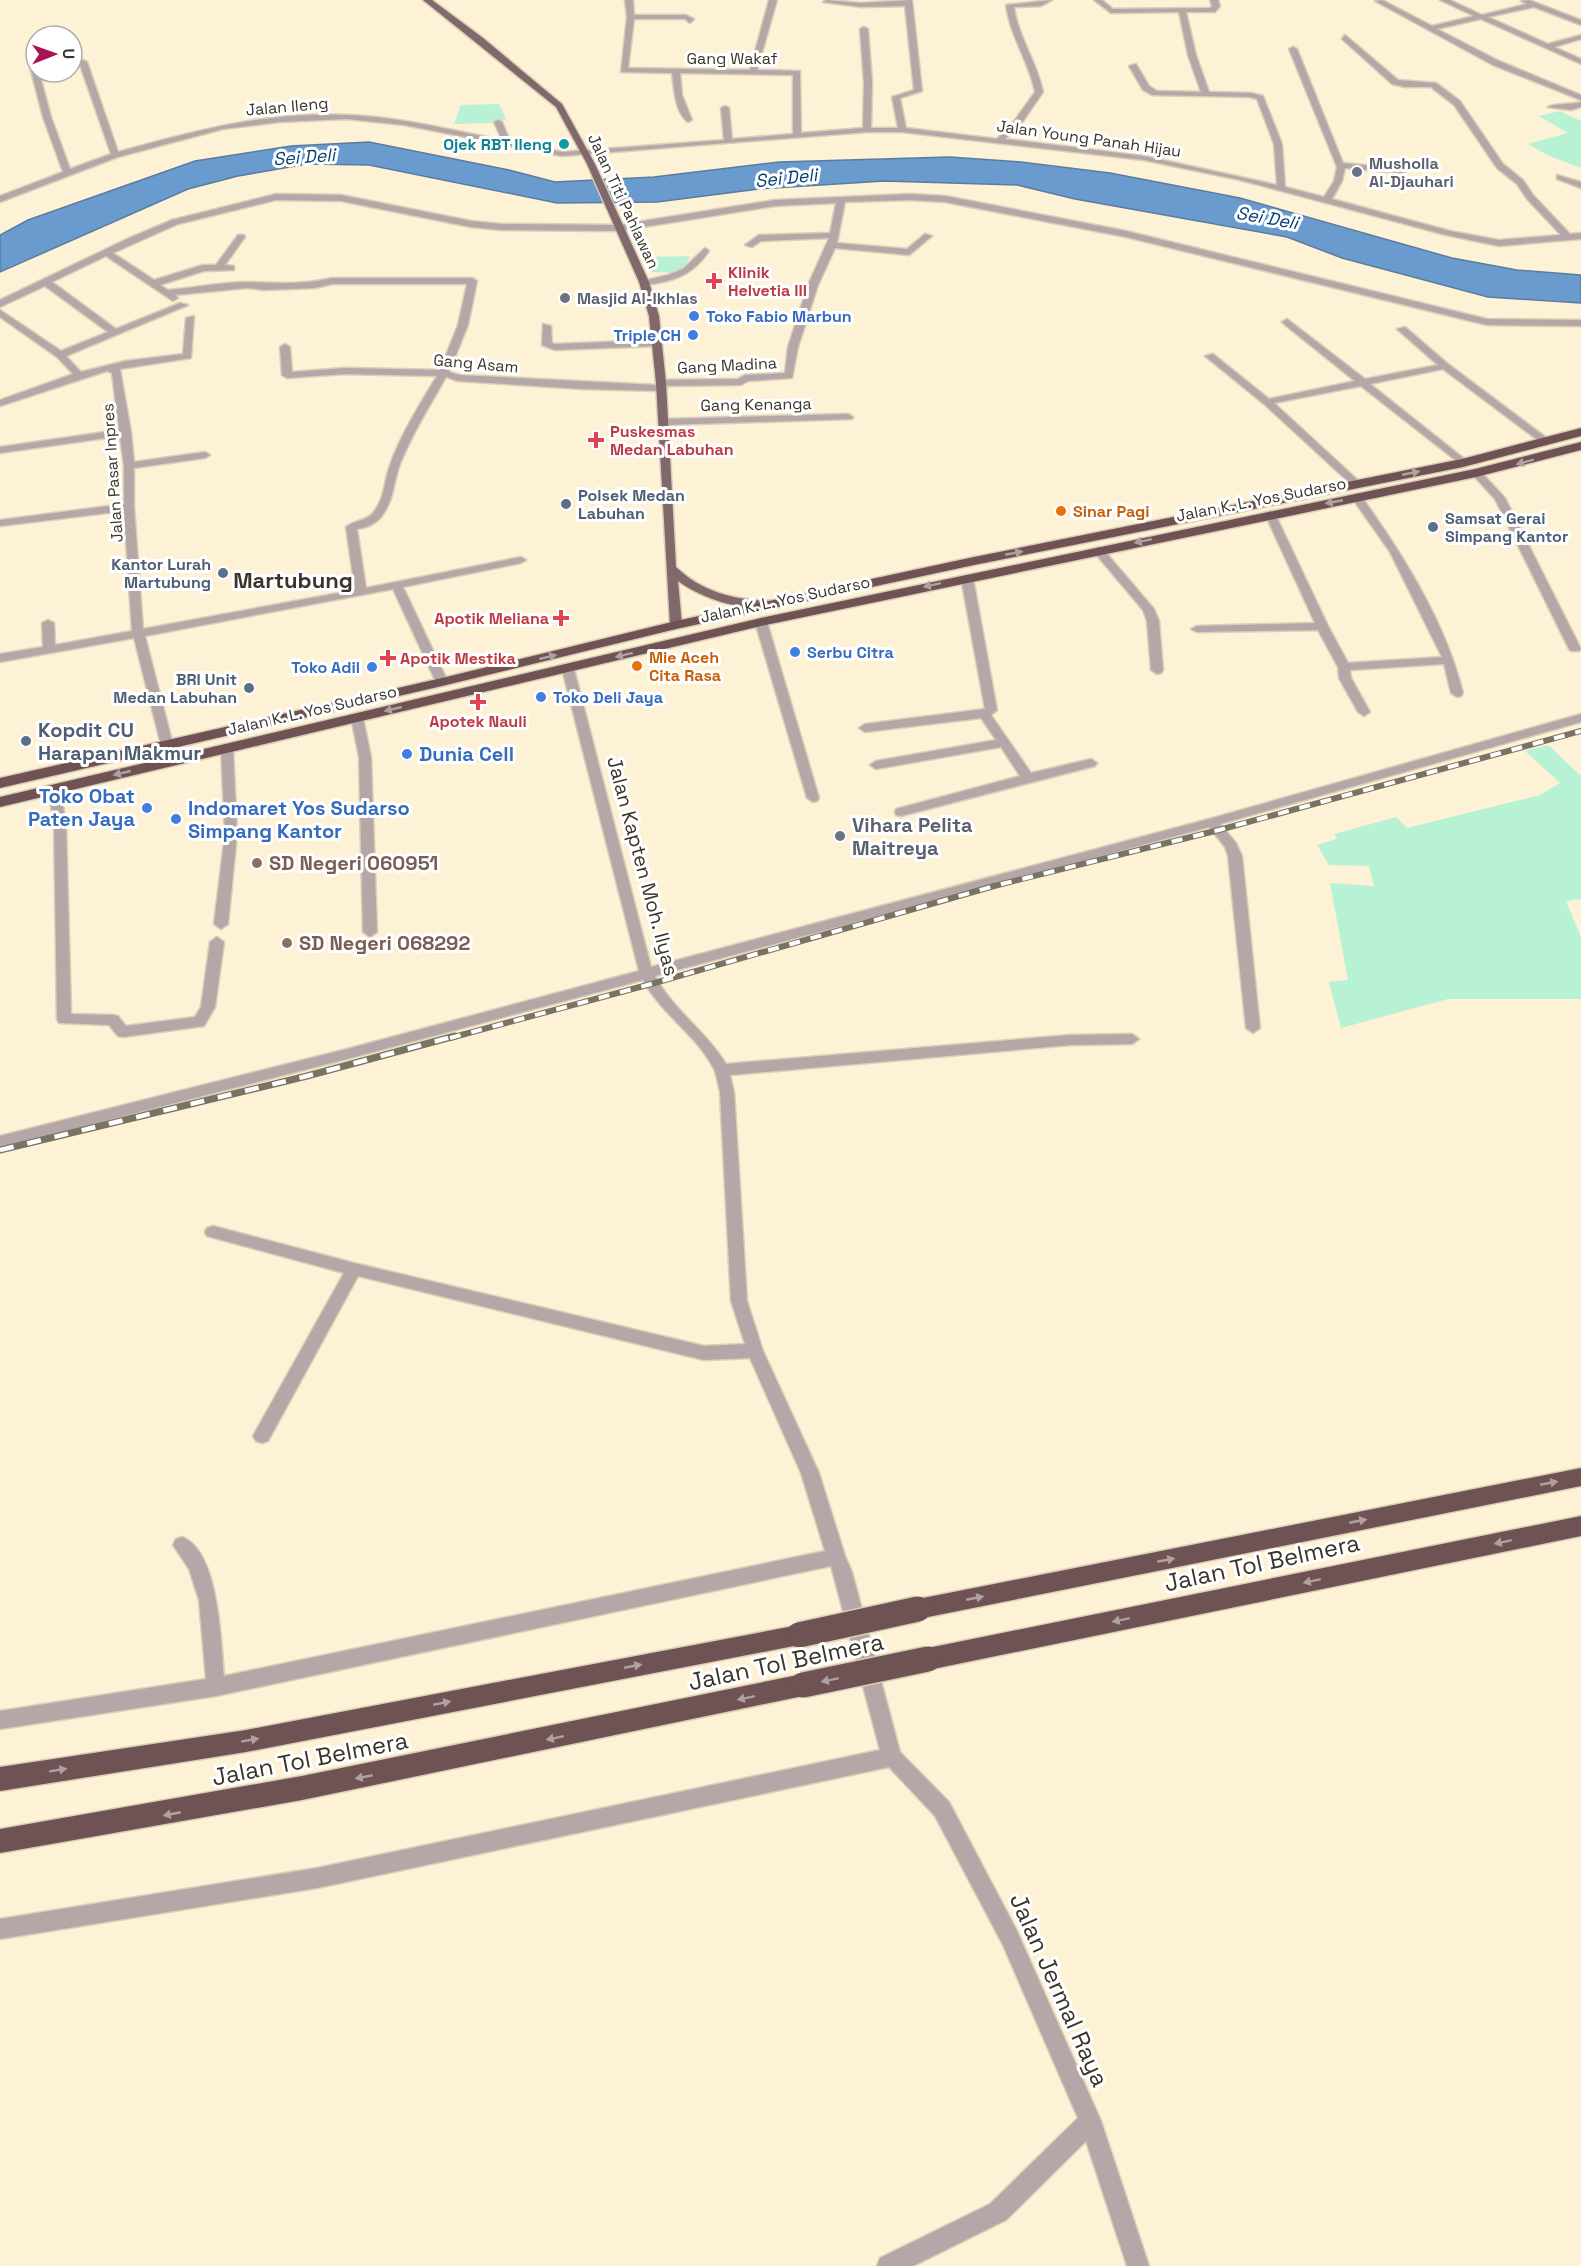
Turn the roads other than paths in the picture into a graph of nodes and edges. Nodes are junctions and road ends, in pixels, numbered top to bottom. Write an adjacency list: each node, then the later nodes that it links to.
1 (427, 0): 45 (main road, Jalan Titi Pahlawan)
2 (629, 0): 14 (street)
3 (773, 0): 28 (street)
4 (1048, 0): 42 (street)
5 (1098, 0): 13 (street)
6 (1214, 0): 13 (street)
7 (1444, 0): 15 (street)
8 (1524, 0): 12 (street)
9 (1379, 1): 18 (street)
10 (827, 2): 11 (street)
11 (908, 2): 40 (street)
12 (1534, 5): 15 (street); 17 (street)
13 (1182, 11): 32 (street)
14 (631, 17): 16 (street); 27 (street, Gang Wakaf)
15 (1484, 18): 18 (street); 22 (street)
16 (690, 21)
17 (1581, 24)
18 (1432, 28): 33 (street)
19 (864, 29): 39 (street)
20 (1345, 37): 31 (street)
21 (1581, 37): 22 (street)
22 (1548, 47): 24 (street)
23 (1293, 49): 47 (street)
24 (1581, 62)
25 (84, 65): 46 (street)
26 (1133, 66): 32 (street)
27 (676, 72): 28 (street, Gang Wakaf); 37 (street)
28 (753, 72): 41 (street, Gang Wakaf)
29 (1426, 75): 31 (street)
30 (38, 84): 49 (street)
31 (1433, 85): 60 (street)
32 (1206, 94): 52 (street)
33 (1581, 98)
34 (1581, 104): 35 (street)
35 (1552, 107)
36 (725, 108): 44 (street)
37 (688, 120)
38 (498, 122): 43 (street)
39 (867, 130): 40 (street, Jalan Young Panah Hijau); 41 (street, Jalan Young Panah Hijau)
40 (902, 130): 42 (street, Jalan Young Panah Hijau)
41 (797, 135): 44 (street, Jalan Young Panah Hijau)
42 (999, 141): 52 (street, Jalan Young Panah Hijau)
43 (507, 142): 45 (street, Jalan Ileng); 46 (street, Jalan Ileng)
44 (728, 142): 45 (street, Jalan Young Panah Hijau)
45 (584, 153): 56 (main road, Jalan Titi Pahlawan)
46 (115, 156): 49 (street, Jalan Ileng)
47 (1340, 165): 48 (street); 55 (street)
48 (1402, 171)
49 (67, 173): 53 (street, Jalan Ileng)
50 (1560, 177): 51 (street)
51 (1581, 185)
52 (1281, 187): 55 (street, Jalan Young Panah Hijau)
53 (0, 200)
54 (841, 200): 56 (street); 61 (street, Gang Madina); 75 (street)
55 (1327, 200): 60 (street, Jalan Young Panah Hijau)
56 (618, 228): 64 (street); 68 (main road, Jalan Titi Pahlawan)
57 (928, 236): 61 (street)
58 (1581, 236): 60 (street, Jalan Young Panah Hijau)
59 (241, 237): 65 (street)
60 (1568, 237)
61 (833, 240): 62 (street); 88 (street, Gang Madina)
62 (749, 245)
63 (705, 251): 68 (street)
64 (108, 253): 67 (street); 69 (street)
65 (219, 267): 66 (street); 69 (street)
66 (231, 268)
67 (46, 282): 71 (street); 78 (street)
68 (644, 282): 79 (main road, Jalan Titi Pahlawan)
69 (155, 283): 70 (street)
70 (166, 292): 78 (street); 85 (street)
71 (0, 304)
72 (0, 314): 81 (street)
73 (191, 318): 84 (street)
74 (1287, 321): 87 (street)
75 (1581, 322)
76 (546, 326): 79 (street)
77 (1402, 329): 83 (street)
78 (116, 333): 81 (street)
79 (657, 343): 88 (main road, Jalan Titi Pahlawan)
80 (285, 347): 85 (street, Gang Asam)
81 (60, 355): 86 (street)
82 (1210, 356): 89 (street)
83 (1445, 366): 87 (street); 95 (street)
84 (112, 368): 86 (street); 93 (street, Jalan Pasar Inpres)
85 (444, 373): 88 (street, Gang Asam); 111 (street)
86 (79, 375): 90 (street)
87 (1365, 383): 89 (street); 99 (street)
88 (662, 385): 92 (main road, Jalan Titi Pahlawan)
89 (1268, 402): 102 (street)
90 (0, 403)
91 (848, 417): 92 (street, Gang Kenanga)
92 (665, 422): 108 (main road, Jalan Titi Pahlawan)
93 (126, 432): 97 (street); 100 (street, Jalan Pasar Inpres)
94 (1581, 432): 95 (highway, Jalan K. L. Yos Sudarso)
95 (1547, 442): 99 (highway, Jalan K. L. Yos Sudarso)
96 (1581, 446): 101 (highway, Jalan K. L. Yos Sudarso, one-way to 101)
97 (0, 450)
98 (206, 455): 100 (street)
99 (1463, 463): 101 (highway); 102 (highway, Jalan K. L. Yos Sudarso, one-way to 99)
100 (129, 466): 103 (street, Jalan Pasar Inpres)
101 (1476, 473): 102 (highway, Jalan K. L. Yos Sudarso); 120 (street)
102 (1357, 491): 104 (highway, Jalan K. L. Yos Sudarso, one-way to 104); 112 (highway, Jalan K. L. Yos Sudarso, one-way to 102); 123 (street)
103 (129, 507): 105 (street); 118 (street, Jalan Pasar Inpres)
104 (1270, 514): 106 (highway, Jalan K. L. Yos Sudarso, one-way to 106); 116 (street)
105 (0, 523)
106 (1098, 550): 109 (highway, Jalan K. L. Yos Sudarso); 126 (street)
107 (521, 560): 110 (street)
108 (670, 568): 112 (main road); 115 (main road, Jalan Titi Pahlawan)
109 (967, 578): 113 (highway, Jalan K. L. Yos Sudarso, one-way to 113); 132 (street)
110 (397, 585): 111 (street); 127 (street)
111 (361, 591): 118 (street)
112 (772, 604): 115 (highway, Jalan K. L. Yos Sudarso)
113 (761, 622): 119 (highway, Jalan K. L. Yos Sudarso); 145 (street)
114 (48, 623): 121 (street)
115 (676, 625): 119 (highway); 127 (highway, Jalan K. L. Yos Sudarso, one-way to 115)
116 (1322, 626): 117 (street); 124 (street)
117 (1197, 629)
118 (138, 633): 121 (street); 137 (street, Jalan Pasar Inpres)
119 (681, 641): 125 (highway, Jalan K. L. Yos Sudarso, one-way to 125)
120 (1575, 649)
121 (49, 650): 122 (street)
122 (0, 658)
123 (1449, 660): 124 (street); 129 (street)
124 (1344, 667): 131 (street)
125 (568, 669): 130 (highway, Jalan K. L. Yos Sudarso); 152 (street, Jalan Kapten Moh. Ilyas)
126 (1157, 670)
127 (442, 682): 128 (highway, Jalan K. L. Yos Sudarso)
128 (422, 687): 130 (highway); 137 (highway, Jalan K. L. Yos Sudarso)
129 (1457, 693)
130 (428, 701): 133 (highway, Jalan K. L. Yos Sudarso, one-way to 133)
131 (1364, 712)
132 (984, 714): 135 (street); 136 (street)
133 (357, 718): 138 (highway, Jalan K. L. Yos Sudarso); 150 (street)
134 (1581, 718): 148 (street)
135 (865, 728)
136 (1003, 743): 140 (street); 142 (street)
137 (167, 745): 141 (highway, Jalan K. L. Yos Sudarso)
138 (227, 748): 144 (highway, Jalan K. L. Yos Sudarso, one-way to 144); 149 (street)
139 (1091, 763): 142 (street)
140 (876, 765)
141 (50, 772): 143 (highway, Jalan K. L. Yos Sudarso); 144 (highway)
142 (1028, 778): 147 (street)
143 (0, 783)
144 (54, 789): 146 (highway, Jalan K. L. Yos Sudarso); 151 (street)
145 (813, 798)
146 (0, 802)
147 (902, 812)
148 (1212, 822): 152 (street); 153 (street)
149 (221, 924)
150 (370, 932)
151 (217, 942)
152 (646, 973): 155 (street, Jalan Kapten Moh. Ilyas); 156 (street)
153 (1253, 1028)
154 (1132, 1039): 155 (street)
155 (721, 1070): 159 (street, Jalan Kapten Moh. Ilyas)
156 (0, 1142)
157 (213, 1232): 158 (street)
158 (354, 1269): 159 (street); 160 (street)
159 (755, 1351): 164 (street, Jalan Kapten Moh. Ilyas)
160 (262, 1436)
161 (1581, 1477): 168 (highway, Jalan Tol Belmera, one-way to 161, bridge)
162 (1581, 1526): 169 (highway, Jalan Tol Belmera, one-way to 169, bridge)
163 (182, 1545): 165 (street)
164 (839, 1564): 165 (street); 167 (street, Jalan Kapten Moh. Ilyas)
165 (216, 1687): 166 (street)
166 (0, 1720)
167 (892, 1757): 170 (street); 171 (street, Jalan Jermal Raya)
168 (0, 1779)
169 (0, 1841)
170 (0, 1929)
171 (1090, 2121): 172 (street); 173 (street, Jalan Jermal Raya)
172 (888, 2266)
173 (1138, 2266)

